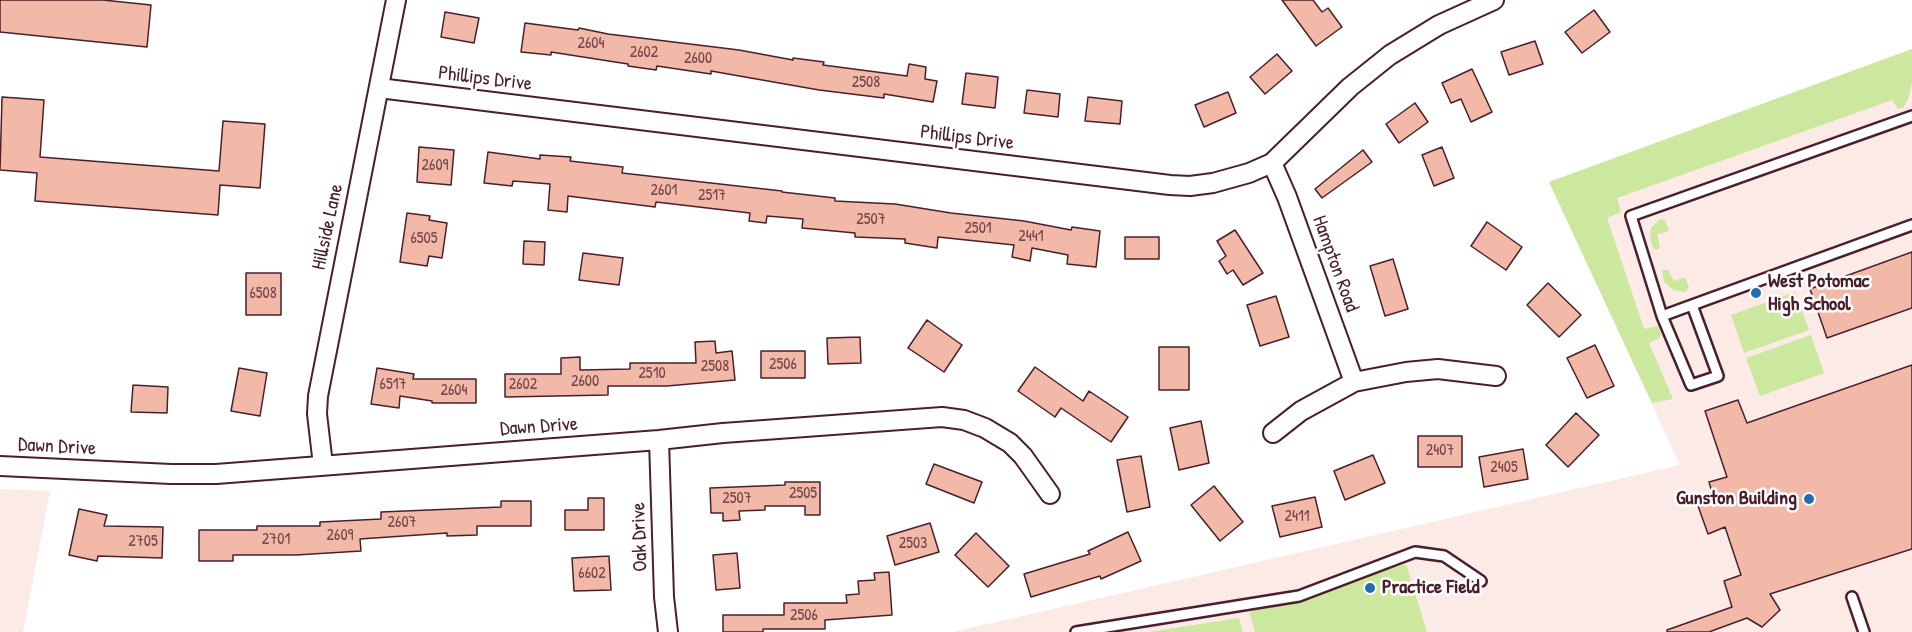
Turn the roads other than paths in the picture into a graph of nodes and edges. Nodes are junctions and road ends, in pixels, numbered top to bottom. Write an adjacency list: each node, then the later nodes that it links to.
1 (396, 0): 3 (street, Hillside Lane)
2 (1494, 0): 5 (street, Phillips Drive)
3 (379, 88): 5 (street, Phillips Drive); 13 (street, Hillside Lane)
4 (1912, 116): 8 (lane)
5 (1272, 163): 10 (street, Hampton Road)
6 (1912, 225): 7 (lane)
7 (1692, 305): 8 (lane); 8 (lane)
8 (1662, 316)
9 (1497, 376): 10 (street)
10 (1354, 382): 11 (street)
11 (1273, 433)
12 (659, 440): 13 (street, Dawn Drive); 15 (street, Dawn Drive); 18 (street, Oak Drive)
13 (323, 465): 14 (street, Dawn Drive)
14 (0, 466)
15 (1050, 494)
16 (1480, 581): 19 (lane)
17 (1852, 597): 20 (lane)
18 (668, 632)
19 (1076, 632)
20 (1864, 632)

